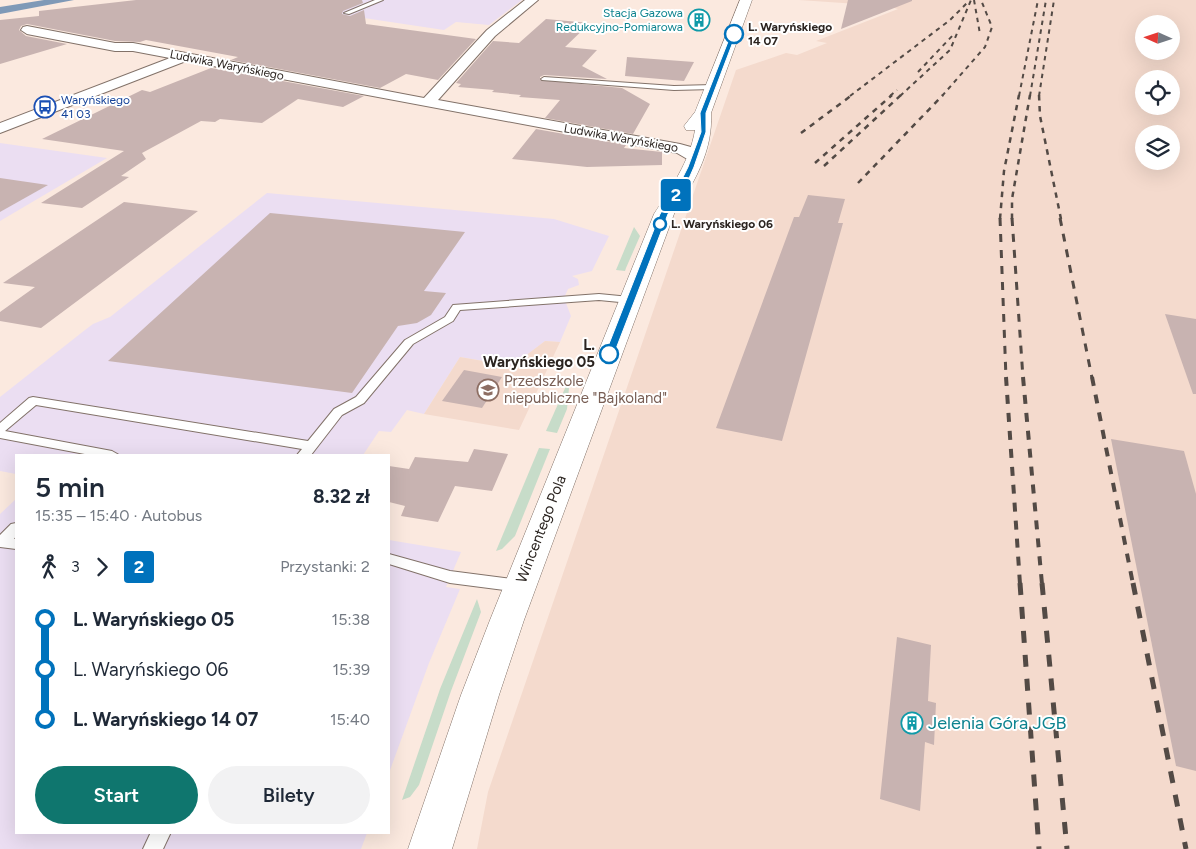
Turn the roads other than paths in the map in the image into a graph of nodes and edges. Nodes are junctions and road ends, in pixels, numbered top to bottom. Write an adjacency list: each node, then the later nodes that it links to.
1 (380, 0): 4 (lane)
2 (532, 0): 9 (street)
3 (746, 0): 8 (street, Wincentego Pola)
4 (347, 14)
5 (26, 30): 6 (street, Ludwika Waryńskiego)
6 (185, 57): 9 (street, Ludwika Waryńskiego); 10 (street)
7 (544, 79): 8 (lane)
8 (713, 87): 11 (street, Wincentego Pola)
9 (427, 103): 11 (street, Ludwika Waryńskiego)
10 (0, 128)
11 (688, 152): 12 (street, Wincentego Pola)
12 (630, 300): 15 (lane); 20 (street, Wincentego Pola)
13 (0, 429): 15 (lane)
14 (0, 434): 16 (lane)
15 (308, 451)
16 (93, 453)
17 (15, 529): 18 (lane)
18 (15, 544)
19 (390, 559): 20 (lane)
20 (520, 586): 23 (street, Wincentego Pola)
21 (161, 834): 22 (lane)
22 (153, 849)
23 (430, 849)

